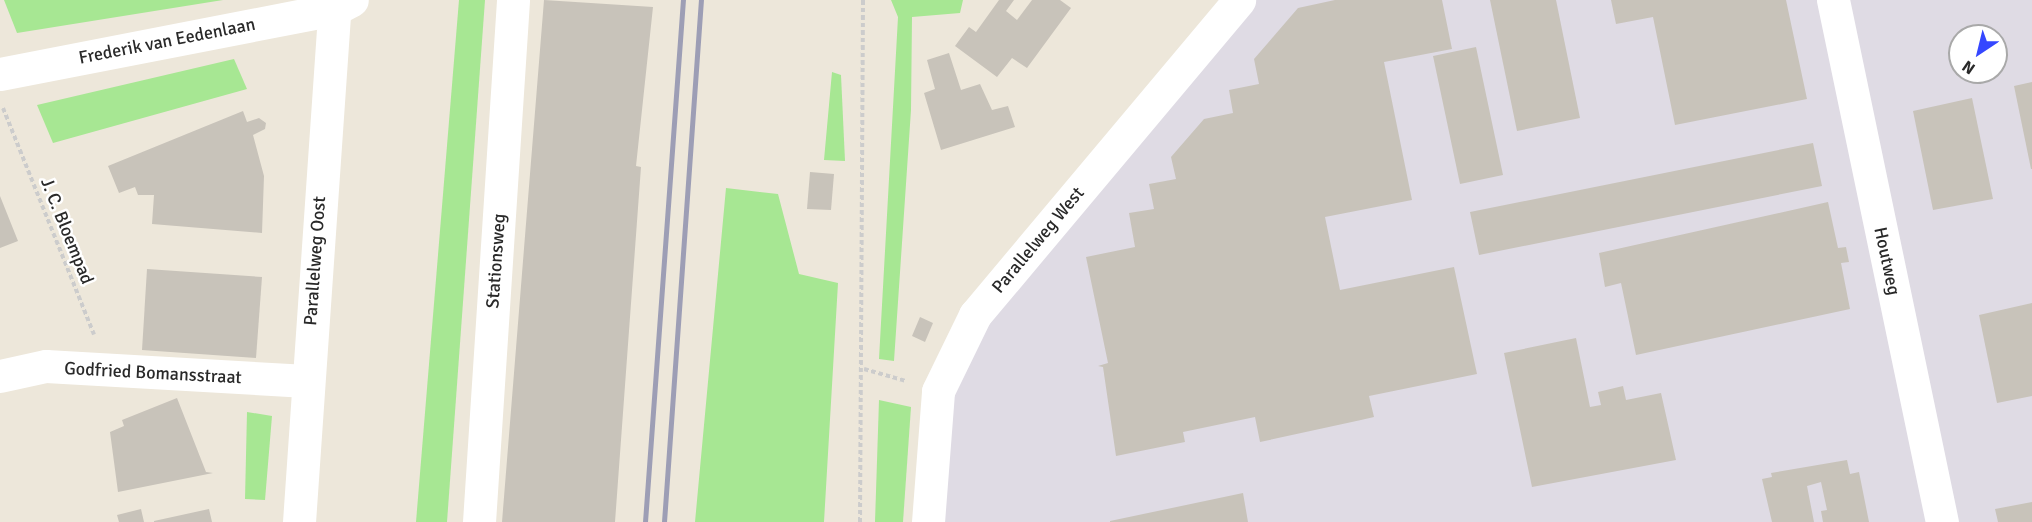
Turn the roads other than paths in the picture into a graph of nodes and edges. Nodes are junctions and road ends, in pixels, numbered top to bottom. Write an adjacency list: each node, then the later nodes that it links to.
1 (513, 0): 9 (street, Stationsweg)
2 (1239, 0): 10 (street, Parallelweg West)
3 (1833, 0): 11 (street, Houtweg)
4 (341, 3): 5 (street, Frederik van Eedenlaan); 7 (street, Parallelweg Oost)
5 (0, 74)
6 (0, 376): 7 (street, Godfried Bomansstraat)
7 (307, 381): 8 (street, Parallelweg Oost)
8 (299, 522)
9 (479, 522)
10 (927, 522)
11 (1942, 522)

